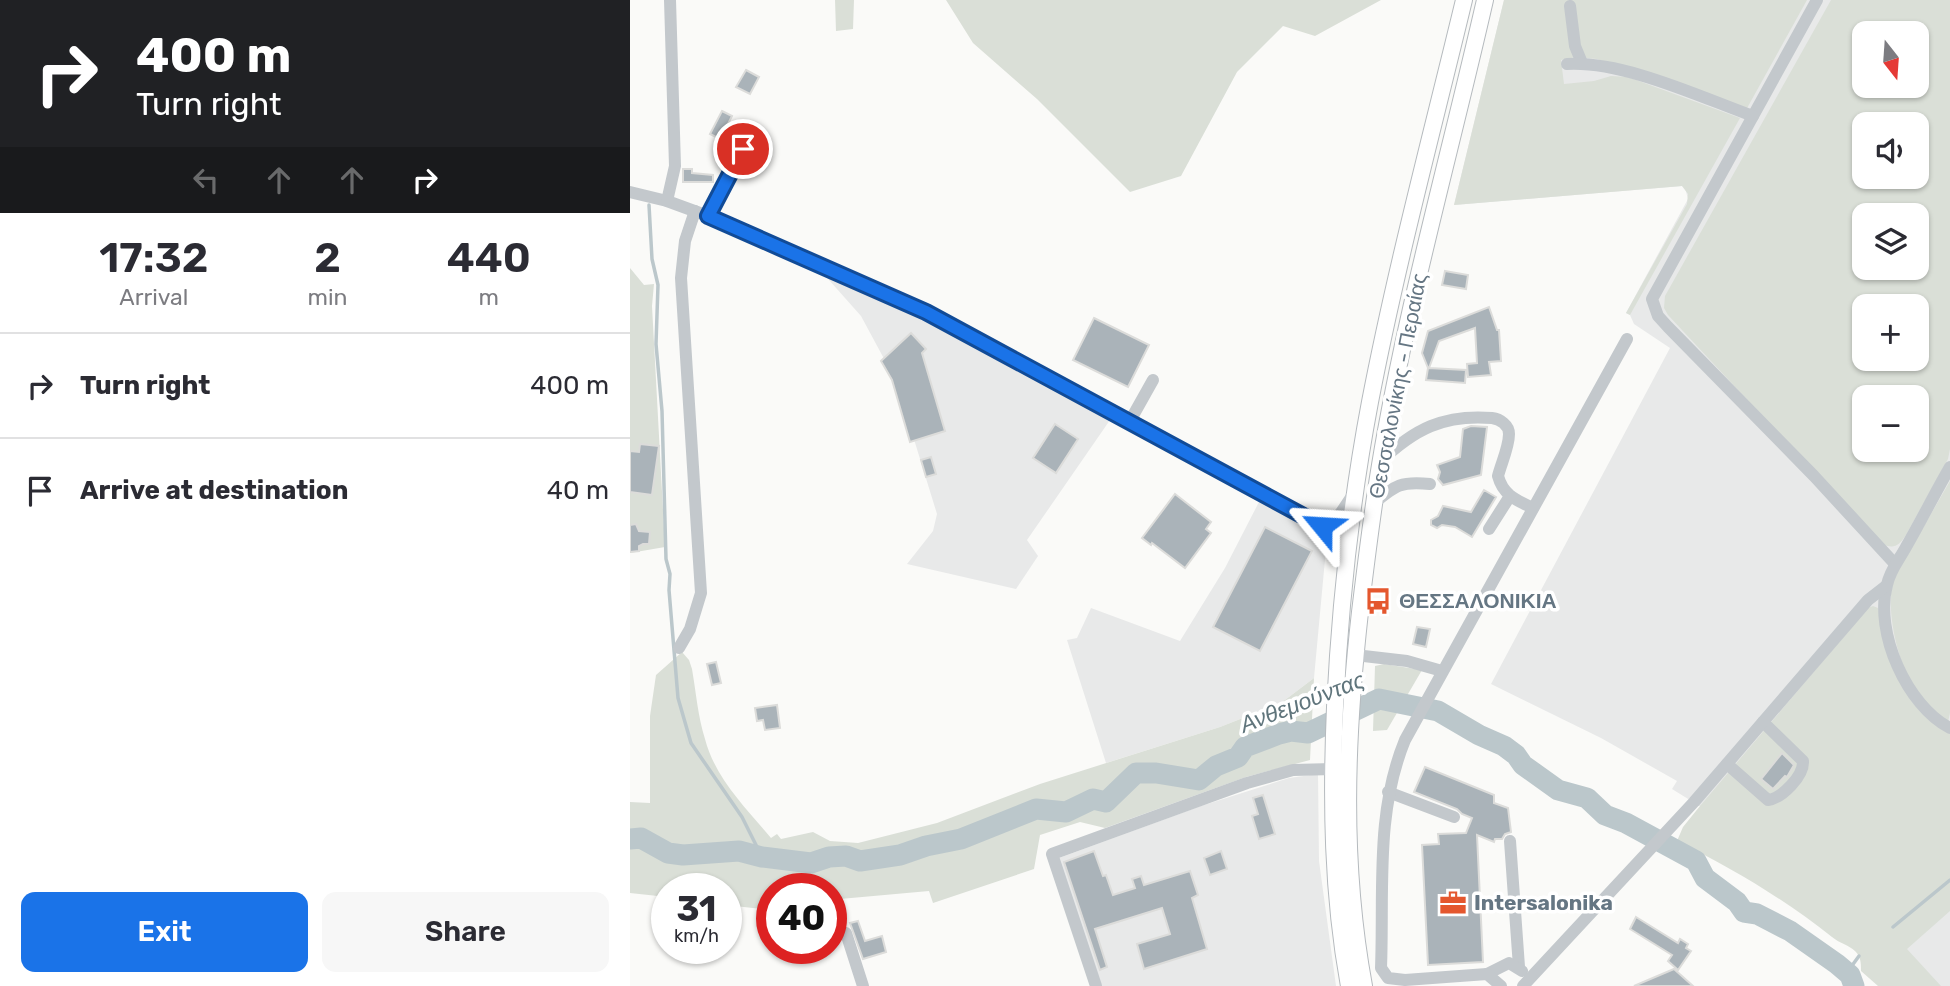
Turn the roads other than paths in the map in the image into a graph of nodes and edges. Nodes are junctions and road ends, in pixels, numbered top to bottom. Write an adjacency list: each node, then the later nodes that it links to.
1 (670, 0): 11 (street)
2 (1464, 0): 19 (main road, Θεσσαλονίκης - Περαίας)
3 (1485, 0): 16 (main road, Θεσσαλονίκης - Περαίας)
4 (1817, 0): 8 (street)
5 (1570, 6): 6 (street)
6 (1582, 63): 7 (street); 8 (street)
7 (1567, 64)
8 (1752, 116): 26 (street)
9 (743, 149): 12 (street)
10 (630, 192): 11 (street)
11 (667, 201): 12 (street)
12 (701, 213): 15 (street); 28 (street)
13 (1627, 339): 22 (street)
14 (1153, 380): 15 (street)
15 (1130, 421): 23 (street)
16 (1380, 462): 20 (street); 21 (main road, Θεσσαλονίκης - Περαίας)
17 (1950, 467): 26 (street)
18 (1430, 484): 21 (street)
19 (1356, 489): 23 (street); 25 (main road, Θεσσαλονίκης - Περαίας)
20 (1510, 496): 22 (street); 24 (street)
21 (1374, 503): 29 (main road, Θεσσαλονίκης - Περαίας)
22 (1533, 508): 30 (street)
23 (1322, 526): 25 (main road)
24 (1489, 528)
25 (1347, 555): 31 (main road, Θεσσαλονίκης - Περαίας)
26 (1895, 564): 27 (street)
27 (1886, 586): 32 (street); 33 (street)
28 (679, 648)
29 (1355, 655): 30 (street); 31 (main road, Θεσσαλονίκης - Περαίας)
30 (1441, 671): 37 (street)
31 (1345, 679): 34 (main road, Θεσσαλονίκης - Περαίας)
32 (1763, 722): 35 (street); 35 (street)
33 (1950, 728)
34 (1341, 745): 36 (main road, Θεσσαλονίκης - Περαίας); 47 (main road, Θεσσαλονίκης - Περαίας)
35 (1727, 764): 43 (street)
36 (1333, 769): 45 (street); 46 (main road, Θεσσαλονίκης - Περαίας)
37 (1388, 792): 38 (street); 42 (street)
38 (1454, 817)
39 (1510, 841): 41 (street)
40 (847, 936): 44 (street)
41 (1519, 967): 42 (street); 43 (street)
42 (1487, 974): 48 (street)
43 (1527, 982)
44 (863, 986)
45 (1096, 986)
46 (1349, 986)
47 (1364, 986)
48 (1501, 986)

